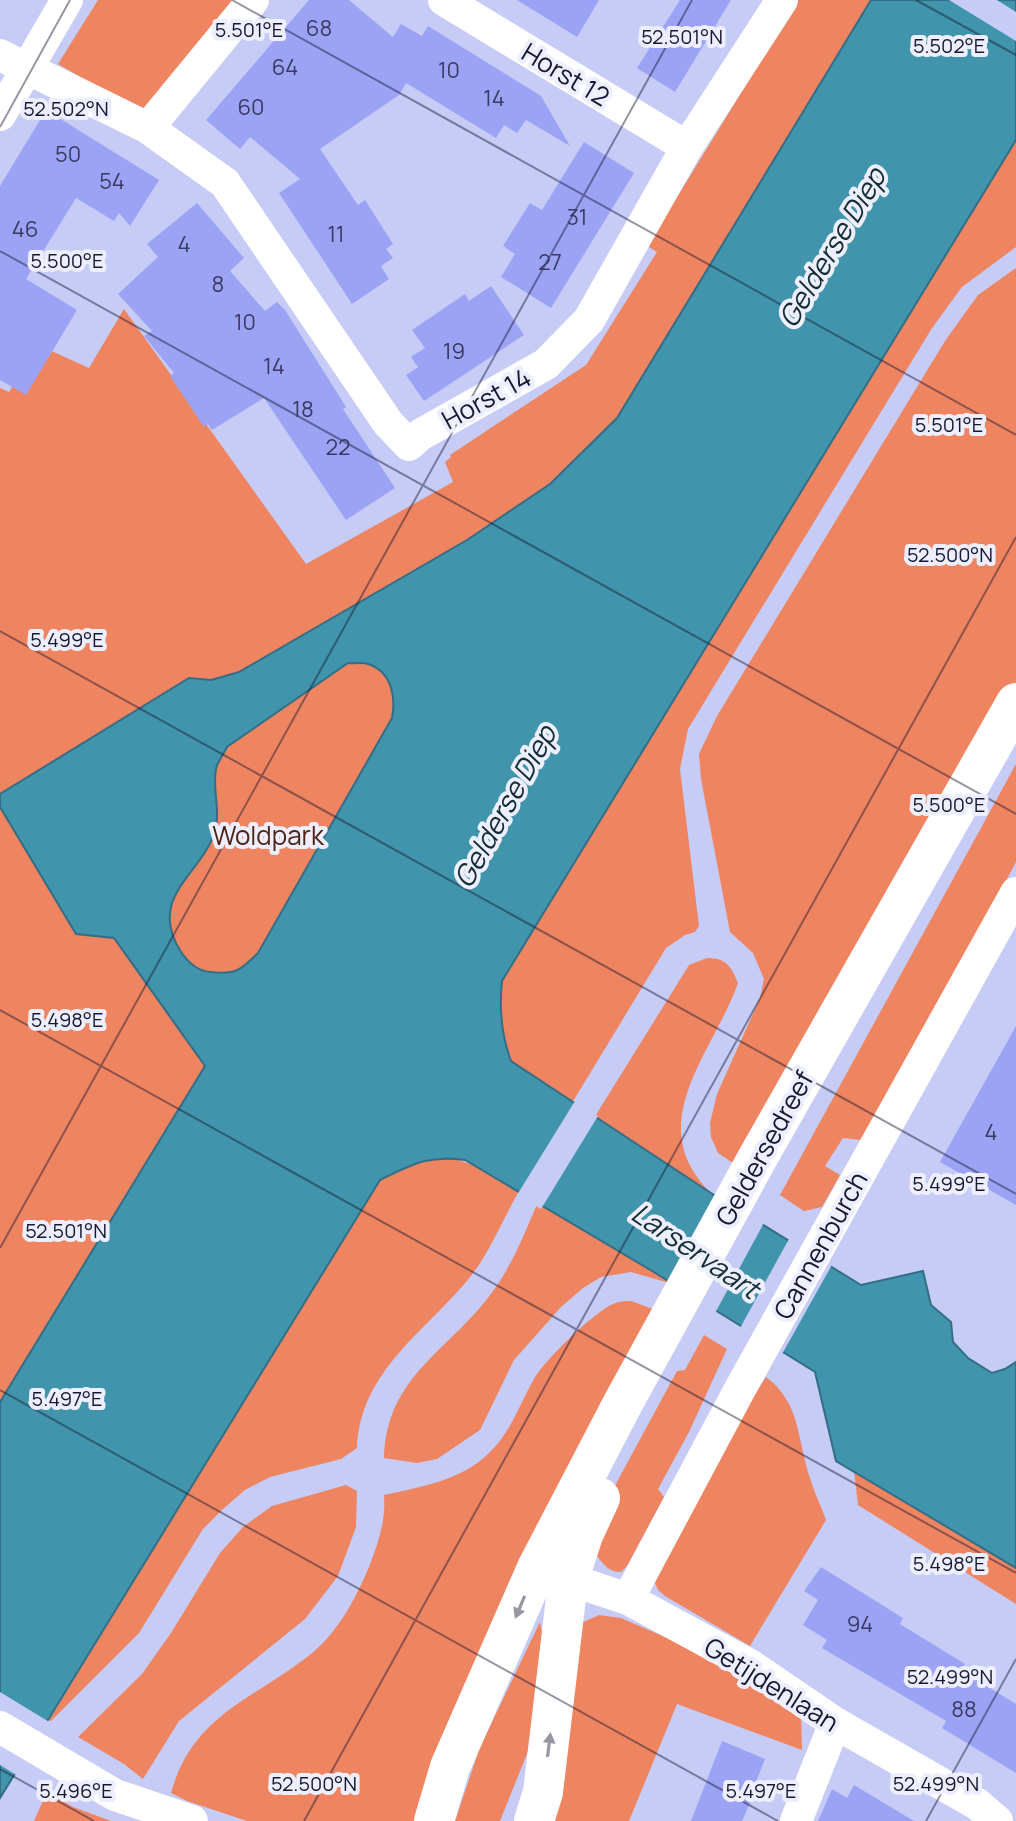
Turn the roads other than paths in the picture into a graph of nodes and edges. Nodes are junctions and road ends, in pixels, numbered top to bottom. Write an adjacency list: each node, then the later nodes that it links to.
1 (67, 0): 5 (street)
2 (253, 0): 7 (street)
3 (444, 0): 8 (street, Horst 12)
4 (782, 0): 8 (street, Horst 14)
5 (13, 61): 6 (street); 7 (street)
6 (0, 115)
7 (148, 128): 8 (street, Horst 14)
8 (687, 147)
9 (1016, 703): 12 (main road, Geldersedreef)
10 (1016, 748): 12 (main road, Geldersedreef)
11 (1016, 893): 14 (street, Cannenburch)
12 (768, 1163): 13 (main road, Geldersedreef)
13 (553, 1574): 14 (street, Getijdenlaan); 19 (main road, Geldersedreef, one-way to 19); 20 (main road, Geldersedreef, one-way to 13)
14 (628, 1599): 15 (street, Getijdenlaan)
15 (835, 1723): 21 (street); 22 (street, Getijdenlaan)
16 (0, 1727): 17 (street)
17 (140, 1813): 18 (street)
18 (192, 1821)
19 (434, 1821)
20 (534, 1821)
21 (796, 1821)
22 (997, 1821)

